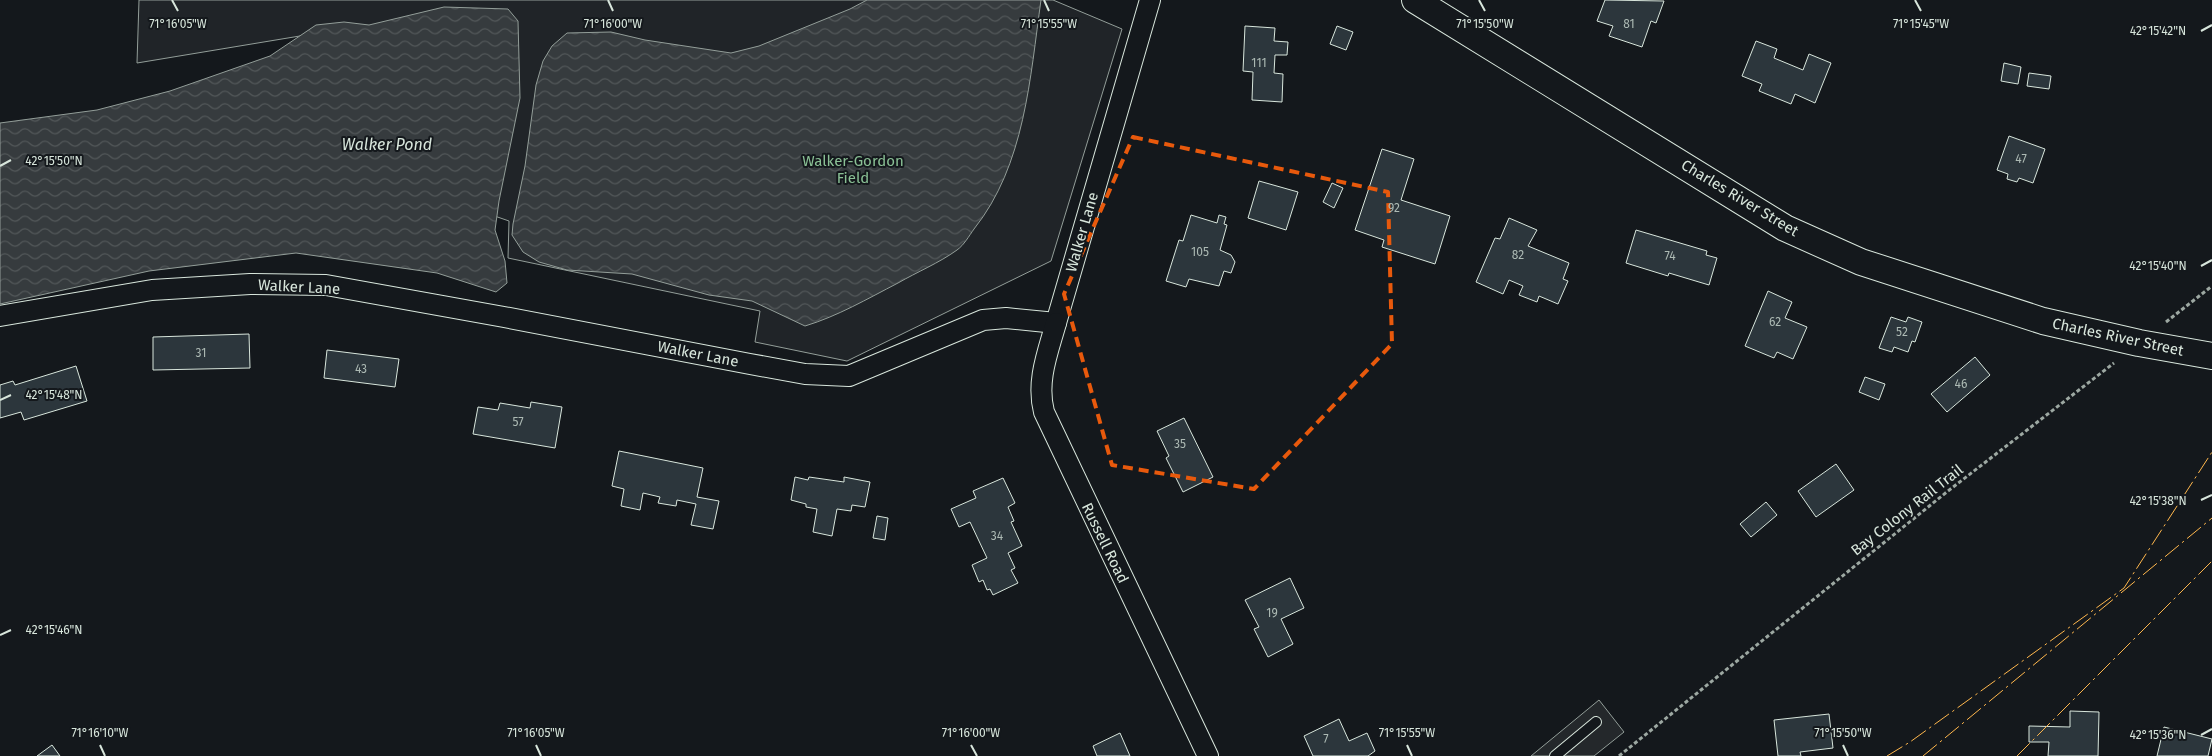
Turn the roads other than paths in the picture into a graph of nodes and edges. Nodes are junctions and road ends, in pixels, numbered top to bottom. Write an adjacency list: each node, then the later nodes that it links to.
1 (1150, 0): 4 (street, Walker Lane)
2 (1415, 0): 5 (street, Charles River Street)
3 (0, 316): 4 (street, Walker Lane)
4 (1056, 323): 7 (street, Russell Road)
5 (2212, 356)
6 (1596, 722): 8 (lane)
7 (1208, 756)
8 (1555, 756)

